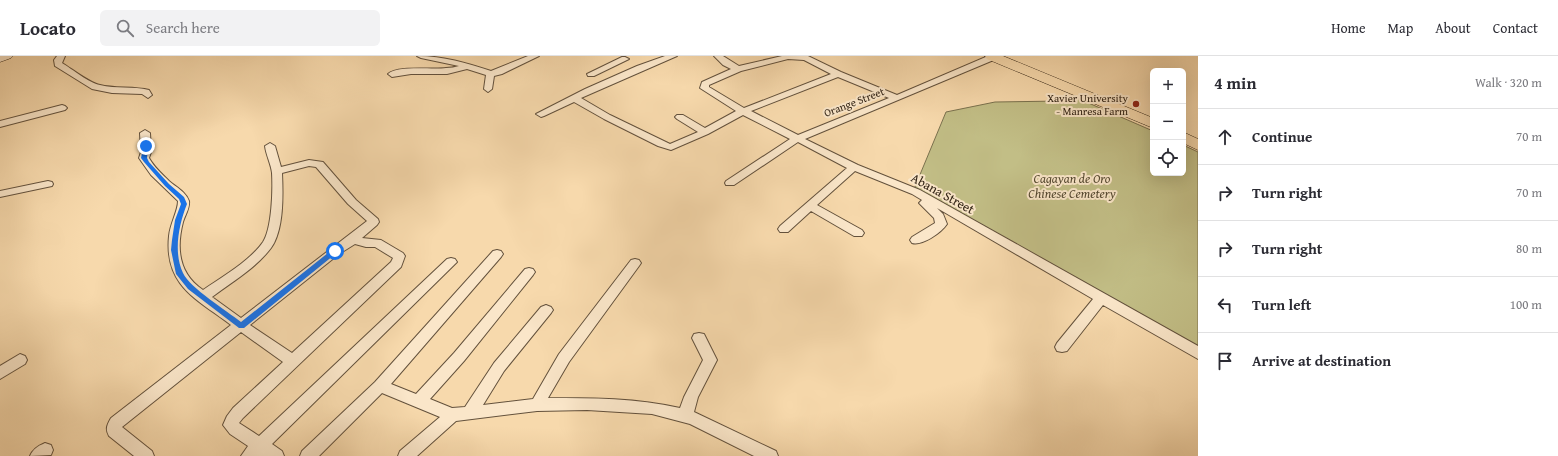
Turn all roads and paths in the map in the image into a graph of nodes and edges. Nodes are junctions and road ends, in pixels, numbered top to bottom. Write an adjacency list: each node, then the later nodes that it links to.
1 (7, 56): 9 (main road)
2 (61, 56): 19 (street)
3 (421, 56): 11 (street)
4 (535, 56): 15 (street)
5 (672, 56): 12 (street)
6 (718, 56): 13 (street)
7 (799, 56): 13 (street); 17 (street)
8 (992, 56): 21 (street, Orange Street); 26 (main road)
9 (0, 58)
10 (622, 58): 12 (street); 16 (street)
11 (469, 66): 14 (street); 15 (street)
12 (640, 68): 20 (street)
13 (738, 69): 23 (street, Abana Street)
14 (392, 74)
15 (490, 74): 18 (street)
16 (591, 74)
17 (838, 74): 21 (street); 23 (street)
18 (488, 89)
19 (148, 95)
20 (574, 98): 24 (street); 28 (street)
21 (897, 98): 30 (street, Orange Street)
22 (62, 108): 27 (street)
23 (743, 111): 28 (street); 30 (street, Abana Street)
24 (541, 114)
25 (680, 117): 28 (street)
26 (1150, 122)
27 (0, 124)
28 (705, 132)
29 (145, 133): 49 (street)
30 (798, 138): 34 (street, Abana Street); 36 (street, Orange Street)
31 (1186, 139): 32 (main road)
32 (1198, 145)
33 (270, 146): 35 (street)
34 (854, 167): 38 (street, Abana Street); 40 (street)
35 (277, 171): 43 (street); 49 (street)
36 (730, 183)
37 (48, 184): 39 (street)
38 (913, 191): 44 (street); 50 (street, Abana Street)
39 (0, 194)
40 (810, 206): 41 (street); 42 (street)
41 (784, 229)
42 (858, 233)
43 (353, 240): 52 (street); 57 (street)
44 (916, 240)
45 (497, 254): 59 (street)
46 (451, 262): 65 (street)
47 (635, 263): 61 (street)
48 (529, 272): 60 (street)
49 (203, 297): 52 (street)
50 (1102, 297): 54 (street); 55 (street, Abana Street)
51 (546, 310): 62 (street)
52 (242, 326): 57 (street); 66 (street)
53 (699, 338): 64 (street)
54 (1062, 347)
55 (1198, 353)
56 (20, 360): 58 (street)
57 (293, 361): 65 (street)
58 (0, 373)
59 (380, 386): 60 (street); 68 (street)
60 (419, 401): 63 (street)
61 (537, 405): 62 (street); 64 (street)
62 (469, 414): 63 (street)
63 (452, 415): 69 (street)
64 (685, 415): 70 (street)
65 (255, 451): 67 (street)
66 (146, 456)
67 (276, 456)
68 (308, 456)
69 (406, 456)
70 (770, 456)

